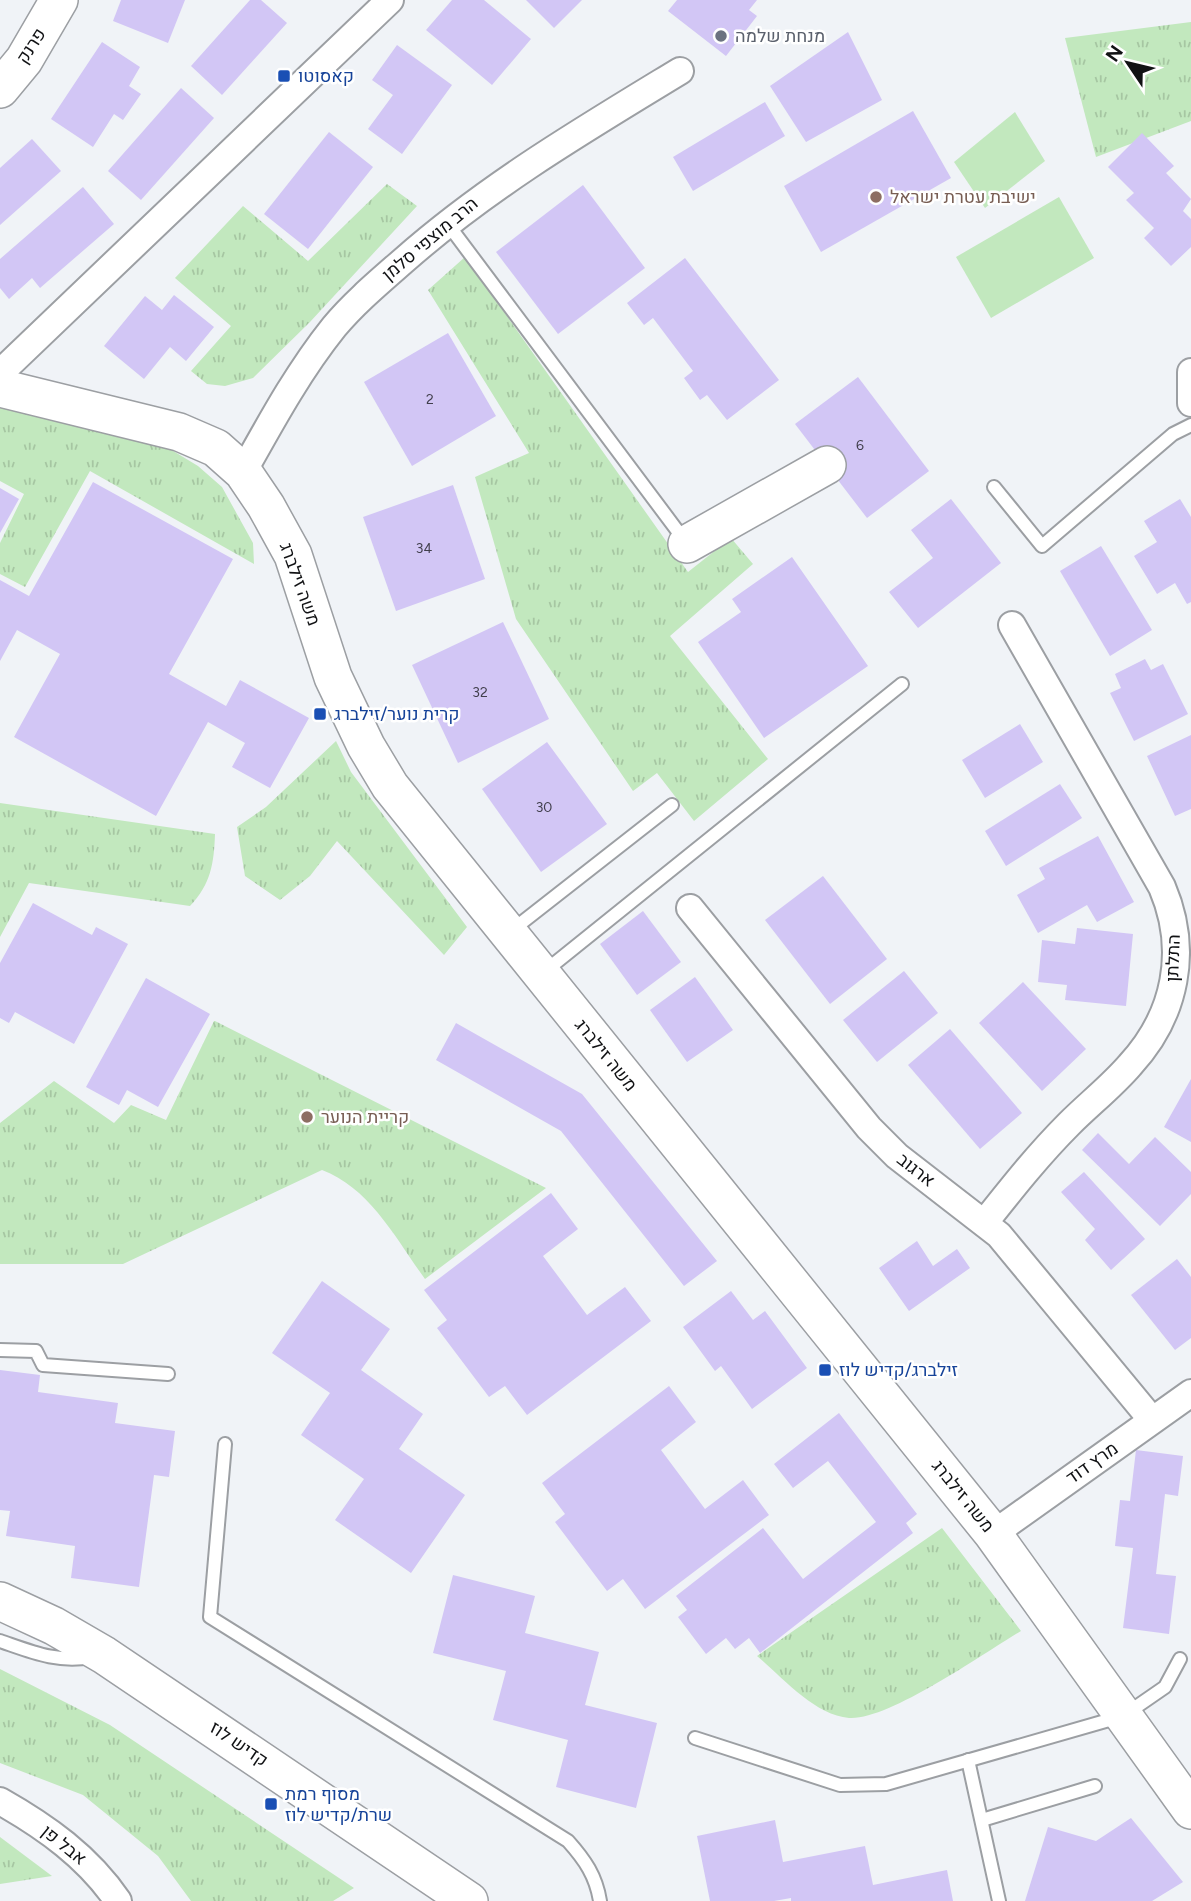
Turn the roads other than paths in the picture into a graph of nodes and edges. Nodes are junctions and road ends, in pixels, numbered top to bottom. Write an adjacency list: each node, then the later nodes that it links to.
1 (59, 0): 4 (street, פרנק)
2 (390, 0): 7 (street)
3 (680, 71): 5 (street, הרב מוצפי סלמן)
4 (0, 89)
5 (447, 223): 12 (street, הרב מוצפי סלמן); 14 (lane)
6 (1191, 372): 9 (street)
7 (0, 373)
8 (0, 388): 12 (street, משה זילברג)
9 (1191, 402)
10 (1191, 425): 13 (lane)
11 (827, 465): 14 (street)
12 (243, 472): 19 (street, משה זילברג)
13 (994, 488)
14 (687, 544)
15 (1012, 625): 21 (street, התלתן)
16 (902, 684): 20 (lane)
17 (672, 805): 19 (lane)
18 (690, 908): 21 (street, ארגוב)
19 (508, 934): 20 (street, משה זילברג)
20 (541, 975): 27 (street, משה זילברג)
21 (985, 1222): 25 (street, ארגוב)
22 (0, 1350): 23 (lane)
23 (168, 1374)
24 (1191, 1393): 25 (street, מרץ דוד)
25 (1152, 1420): 27 (street, מרץ דוד)
26 (225, 1444): 41 (lane)
27 (993, 1534): 32 (street, משה זילברג)
28 (0, 1601): 30 (street, קדיש לוז)
29 (0, 1641): 30 (lane)
30 (104, 1654): 40 (street, קדיש לוז)
31 (1180, 1659): 32 (lane)
32 (1123, 1716): 34 (lane); 37 (street, משה זילברג)
33 (695, 1738): 34 (lane)
34 (968, 1760): 38 (lane)
35 (1095, 1786): 38 (lane)
36 (0, 1801): 39 (street, אבל פן)
37 (1191, 1810)
38 (982, 1821): 42 (lane)
39 (118, 1901)
40 (470, 1901)
41 (600, 1901)
42 (999, 1901)

